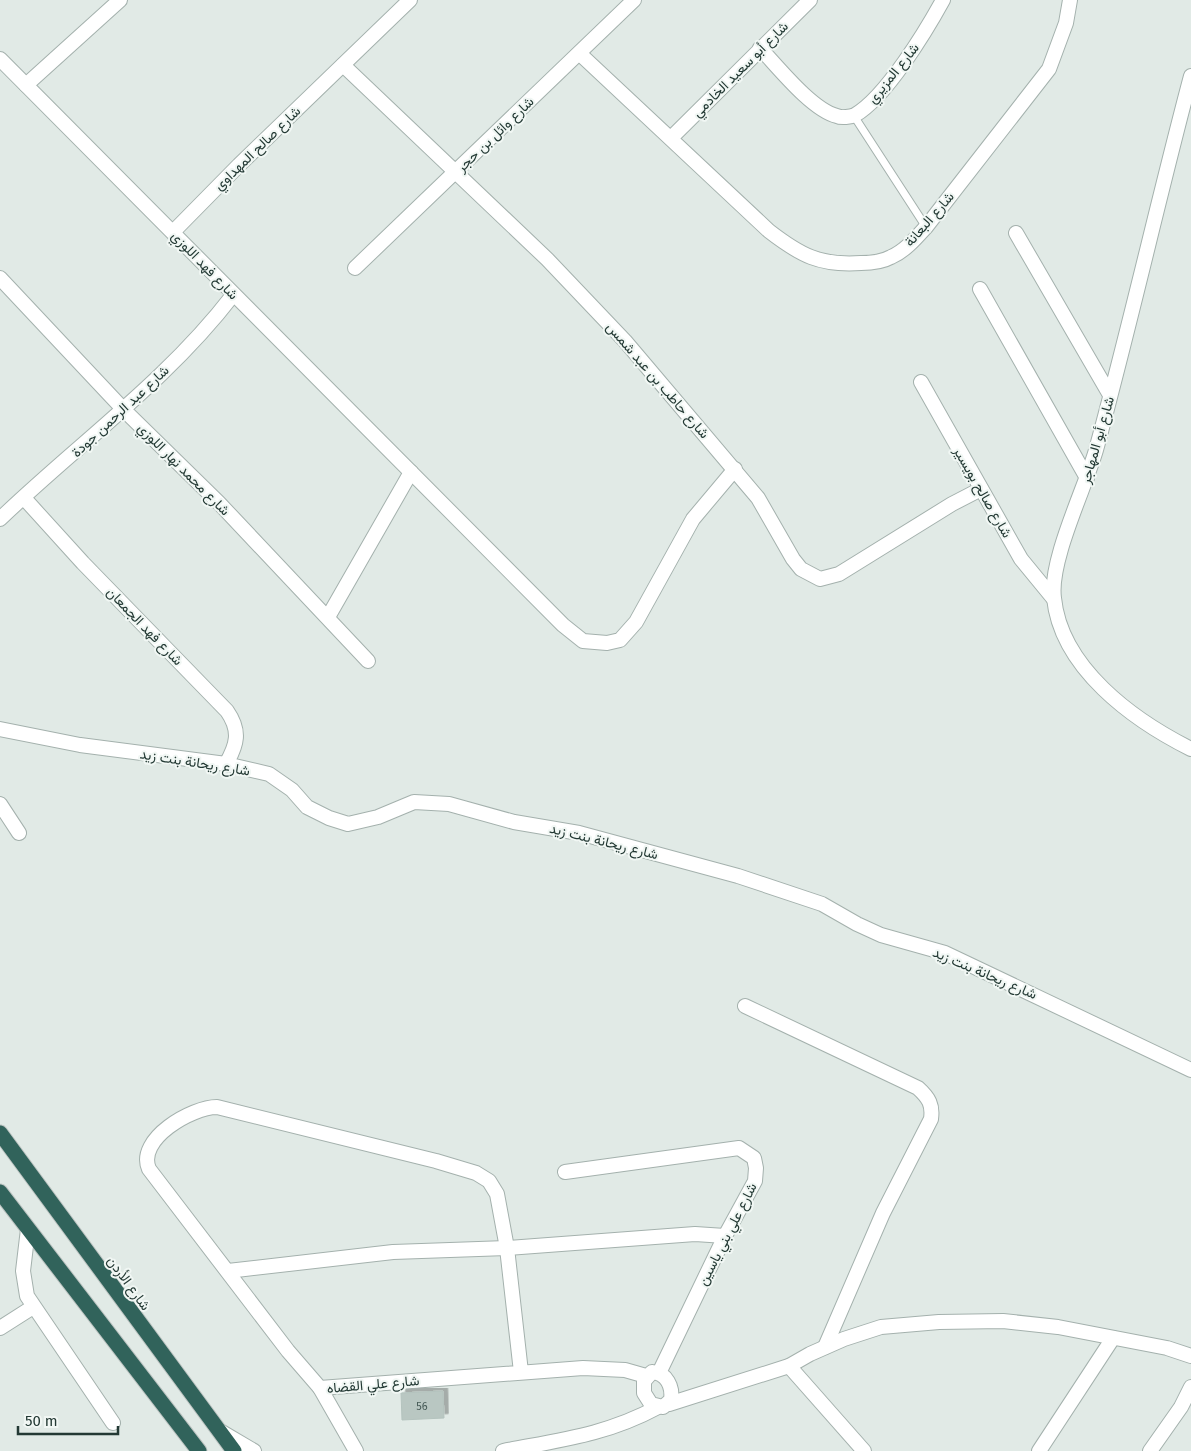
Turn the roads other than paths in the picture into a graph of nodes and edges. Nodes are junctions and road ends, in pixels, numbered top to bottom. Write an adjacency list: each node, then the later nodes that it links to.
1 (120, 0): 12 (street)
2 (410, 0): 10 (street, شارع صالح المهداوي)
3 (634, 0): 8 (street, شارع وائل بن حجر)
4 (810, 0): 7 (street, شارع أبو سعيد الخادمي)
5 (943, 0): 13 (street, شارع المزيري)
6 (1070, 0): 16 (street, شارع البعانة)
7 (760, 48): 13 (street); 14 (street, شارع أبو سعيد الخادمي)
8 (580, 54): 14 (street, شارع البعانة); 15 (street, شارع وائل بن حجر)
9 (0, 59): 12 (street, شارع فهد اللوزي)
10 (343, 65): 15 (street, شارع حاطب بن عبد شمس); 17 (street, شارع صالح المهداوي)
11 (1191, 76): 24 (street, شارع أبو المهاجر)
12 (26, 85): 17 (street, شارع فهد اللوزي)
13 (854, 116): 16 (lane)
14 (671, 138): 16 (street, شارع البعانة)
15 (455, 173): 19 (street, شارع وائل بن حجر); 26 (street, شارع حاطب بن عبد شمس)
16 (926, 227)
17 (173, 232): 22 (street, شارع فهد اللوزي)
18 (1016, 233): 24 (street)
19 (355, 268)
20 (0, 278): 25 (street, شارع محمد نهار اللوزي)
21 (980, 289): 28 (street)
22 (233, 295): 25 (street, شارع عبد الرحمن جودة); 27 (street, شارع فهد اللوزي)
23 (921, 382): 29 (street, شارع صالح بويسير)
24 (1110, 395): 28 (street, شارع أبو المهاجر)
25 (124, 410): 30 (street, شارع عبد الرحمن جودة); 33 (street, شارع محمد نهار اللوزي)
26 (735, 469): 27 (street, شارع فهد اللوزي); 29 (street, شارع حاطب بن عبد شمس)
27 (411, 472): 33 (street)
28 (1087, 478): 32 (street, شارع أبو المهاجر)
29 (981, 488): 32 (street, شارع صالح بويسير)
30 (24, 498): 31 (street, شارع عبد الرحمن جودة); 37 (street, شارع فهد الجمعان)
31 (0, 517)
32 (1054, 598): 36 (street, شارع أبو المهاجر)
33 (328, 617): 34 (street, شارع محمد نهار اللوزي)
34 (368, 661)
35 (0, 729): 37 (street, شارع ريحانة بنت زيد)
36 (1190, 744)
37 (226, 764): 41 (street, شارع ريحانة بنت زيد)
38 (0, 804): 39 (street)
39 (20, 833)
40 (745, 1006): 52 (street)
41 (1191, 1070)
42 (0, 1133): 61 (highway, شارع الأردن)
43 (566, 1172): 46 (street, شارع علي بني ياسين)
44 (0, 1192): 45 (highway)
45 (28, 1228): 49 (street); 62 (highway)
46 (726, 1236): 47 (street); 56 (street, شارع علي بني ياسين)
47 (507, 1248): 48 (street); 48 (street, شارع علي القضاه); 55 (street)
48 (228, 1271): 58 (street, شارع علي القضاه)
49 (33, 1308): 50 (street); 60 (street)
50 (0, 1328)
51 (1114, 1338): 52 (street); 53 (street); 68 (street)
52 (825, 1347): 54 (street)
53 (1191, 1356)
54 (789, 1366): 59 (street); 67 (street)
55 (521, 1372): 56 (street, شارع علي القضاه); 58 (street, شارع علي القضاه)
56 (652, 1375): 59 (street); 59 (street)
57 (1191, 1386): 69 (street)
58 (320, 1388): 65 (street)
59 (663, 1405): 66 (street)
60 (112, 1423)
61 (215, 1428): 63 (highway, شارع الأردن); 64 (street)
62 (198, 1451)
63 (234, 1451)
64 (254, 1451)
65 (356, 1451)
66 (503, 1451)
67 (864, 1451)
68 (1039, 1451)
69 (1150, 1451)

